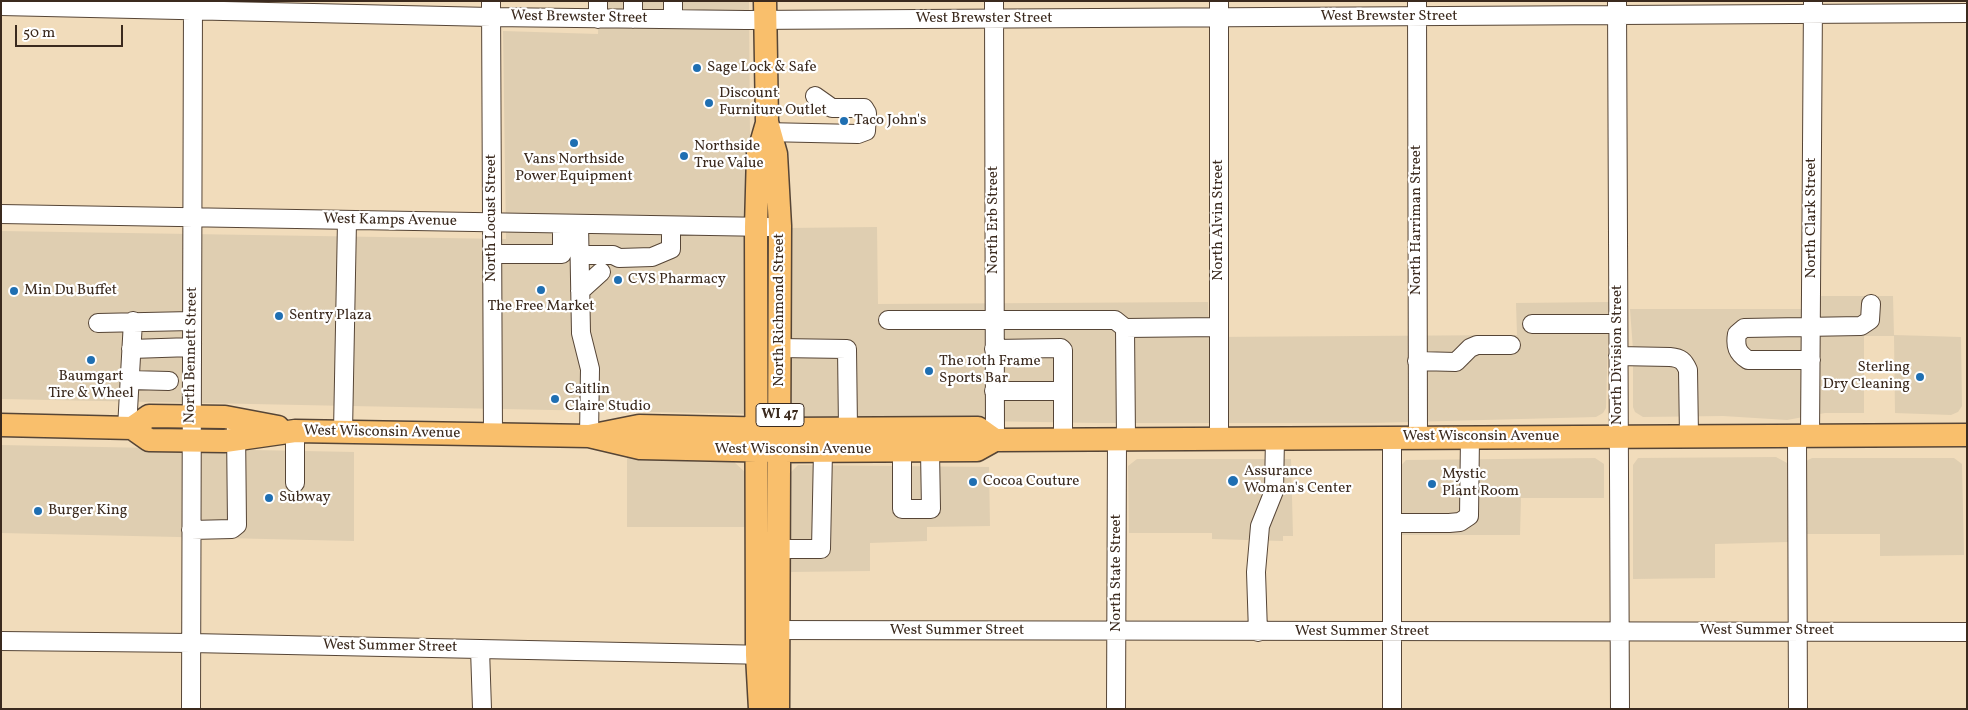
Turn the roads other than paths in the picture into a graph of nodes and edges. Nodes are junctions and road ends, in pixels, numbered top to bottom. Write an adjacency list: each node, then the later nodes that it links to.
1 (633, 1): 14 (street)
2 (673, 1): 15 (street)
3 (1, 6): 4 (street, West Brewster Street)
4 (193, 6): 6 (street, West Brewster Street); 19 (street, North Bennett Street)
5 (1813, 8): 8 (street, West Brewster Street); 13 (street, West Brewster Street); 38 (street, North Clark Street)
6 (491, 9): 9 (street, West Brewster Street); 21 (street, North Locust Street)
7 (1417, 9): 8 (street, West Brewster Street); 11 (street, West Brewster Street); 48 (street, North Harriman Street)
8 (1617, 9): 37 (street, North Division Street)
9 (598, 10): 14 (street, West Brewster Street)
10 (994, 10): 11 (street, West Brewster Street); 12 (street, West Brewster Street); 32 (street, North Erb Street)
11 (1220, 10): 39 (street, North Alvin Street)
12 (765, 11): 15 (street, West Brewster Street); 17 (main road, North Richmond Street / WI 47)
13 (1967, 13)
14 (633, 19): 15 (street, West Brewster Street)
15 (673, 20)
16 (815, 96): 17 (street)
17 (767, 129): 24 (main road, North Richmond Street / WI 47); 25 (main road, North Richmond Street / WI 47)
18 (1, 214): 19 (street, West Kamps Avenue)
19 (193, 218): 20 (street, West Kamps Avenue); 34 (street, North Bennett Street)
20 (347, 221): 21 (street, West Kamps Avenue); 61 (street)
21 (491, 223): 22 (street, West Kamps Avenue); 26 (street, North Locust Street)
22 (570, 224): 23 (street, West Kamps Avenue); 26 (street); 27 (street)
23 (671, 226): 25 (street, West Kamps Avenue); 28 (street)
24 (780, 226): 25 (street, West Kamps Avenue); 43 (main road, North Richmond Street / WI 47)
25 (756, 227): 56 (main road, North Richmond Street / WI 47)
26 (492, 254): 62 (street, North Locust Street)
27 (580, 255): 28 (street); 29 (street)
28 (610, 265): 29 (street)
29 (580, 291): 64 (street)
30 (1871, 304): 38 (street)
31 (888, 320): 32 (street)
32 (994, 320): 40 (street); 45 (street, North Erb Street)
33 (132, 321): 34 (street); 35 (street); 44 (street)
34 (192, 321): 42 (street, North Bennett Street)
35 (98, 323)
36 (1532, 324): 37 (street)
37 (1618, 324): 46 (street, North Division Street)
38 (1811, 326): 47 (street, North Clark Street); 47 (street)
39 (1219, 327): 40 (street); 69 (street, North Alvin Street)
40 (1125, 328): 74 (street, North State Street)
41 (1511, 344): 48 (street)
42 (192, 347): 44 (street); 53 (street, North Bennett Street)
43 (779, 348): 57 (street); 59 (main road, North Richmond Street / WI 47)
44 (131, 349): 49 (street)
45 (994, 349): 51 (street); 52 (street, North Erb Street)
46 (1618, 356): 65 (street); 68 (street, North Division Street)
47 (1811, 360): 66 (street, North Clark Street)
48 (1417, 362): 72 (street, North Harriman Street)
49 (130, 380): 50 (street); 55 (street)
50 (169, 381)
51 (1063, 390): 52 (street); 73 (street)
52 (994, 391): 76 (street, North Erb Street)
53 (191, 416): 55 (main road, West Wisconsin Avenue); 58 (main road, West Wisconsin Avenue); 75 (street, North Bennett Street)
54 (1, 425): 55 (main road, West Wisconsin Avenue)
55 (130, 428): 75 (main road, West Wisconsin Avenue)
56 (757, 428): 59 (main road, West Wisconsin Avenue); 64 (main road, West Wisconsin Avenue); 77 (main road, North Richmond Street / WI 47)
57 (848, 428): 59 (main road, West Wisconsin Avenue); 76 (main road, West Wisconsin Avenue)
58 (236, 429): 60 (main road, West Wisconsin Avenue); 75 (main road, West Wisconsin Avenue); 84 (street)
59 (780, 429): 78 (main road, North Richmond Street / WI 47)
60 (295, 431): 61 (main road, West Wisconsin Avenue); 82 (street)
61 (343, 432): 62 (main road, West Wisconsin Avenue)
62 (493, 435): 64 (main road, West Wisconsin Avenue)
63 (1967, 435): 66 (main road, West Wisconsin Avenue)
64 (589, 436): 77 (main road, West Wisconsin Avenue)
65 (1689, 436): 66 (main road, West Wisconsin Avenue); 68 (main road, West Wisconsin Avenue)
66 (1804, 436): 90 (street, North Clark Street)
67 (1470, 437): 68 (main road, West Wisconsin Avenue); 72 (main road, West Wisconsin Avenue); 83 (street)
68 (1619, 437): 88 (street, North Division Street)
69 (1219, 438): 70 (main road, West Wisconsin Avenue); 74 (main road, West Wisconsin Avenue)
70 (1275, 438): 71 (main road, West Wisconsin Avenue); 91 (street)
71 (1392, 438): 72 (main road, West Wisconsin Avenue); 83 (street)
72 (1418, 438)
73 (1063, 439): 74 (main road, West Wisconsin Avenue); 76 (main road, West Wisconsin Avenue)
74 (1122, 439): 89 (street, North State Street)
75 (191, 440): 84 (street, North Bennett Street)
76 (995, 440): 81 (main road, West Wisconsin Avenue)
77 (757, 451): 78 (main road, West Wisconsin Avenue); 86 (main road, North Richmond Street / WI 47)
78 (780, 451): 79 (main road, West Wisconsin Avenue); 85 (main road, North Richmond Street / WI 47)
79 (823, 451): 80 (main road, West Wisconsin Avenue); 85 (street)
80 (902, 451): 81 (main road, West Wisconsin Avenue); 81 (street)
81 (930, 451)
82 (295, 483)
83 (1392, 523): 92 (street)
84 (191, 530): 95 (street, North Bennett Street)
85 (780, 549): 87 (main road, North Richmond Street / WI 47)
86 (757, 630): 87 (street, West Summer Street); 97 (main road, North Richmond Street / WI 47)
87 (780, 630): 89 (street, West Summer Street); 97 (main road, North Richmond Street / WI 47)
88 (1620, 630): 90 (street, West Summer Street); 92 (street, West Summer Street); 104 (street, North Division Street)
89 (1116, 631): 91 (street, West Summer Street); 102 (street, North State Street)
90 (1797, 631): 93 (street, West Summer Street); 105 (street, North Clark Street)
91 (1258, 632): 92 (street, West Summer Street)
92 (1392, 632): 103 (street)
93 (1967, 632)
94 (1, 641): 95 (street, West Summer Street)
95 (191, 643): 96 (street, West Summer Street); 98 (street, North Bennett Street)
96 (480, 649): 97 (street, West Summer Street); 99 (street)
97 (768, 655): 100 (main road, North Richmond Street / WI 47); 101 (main road, North Richmond Street / WI 47)
98 (191, 709)
99 (482, 709)
100 (760, 709)
101 (778, 709)
102 (1116, 709)
103 (1392, 709)
104 (1620, 709)
105 (1798, 709)

